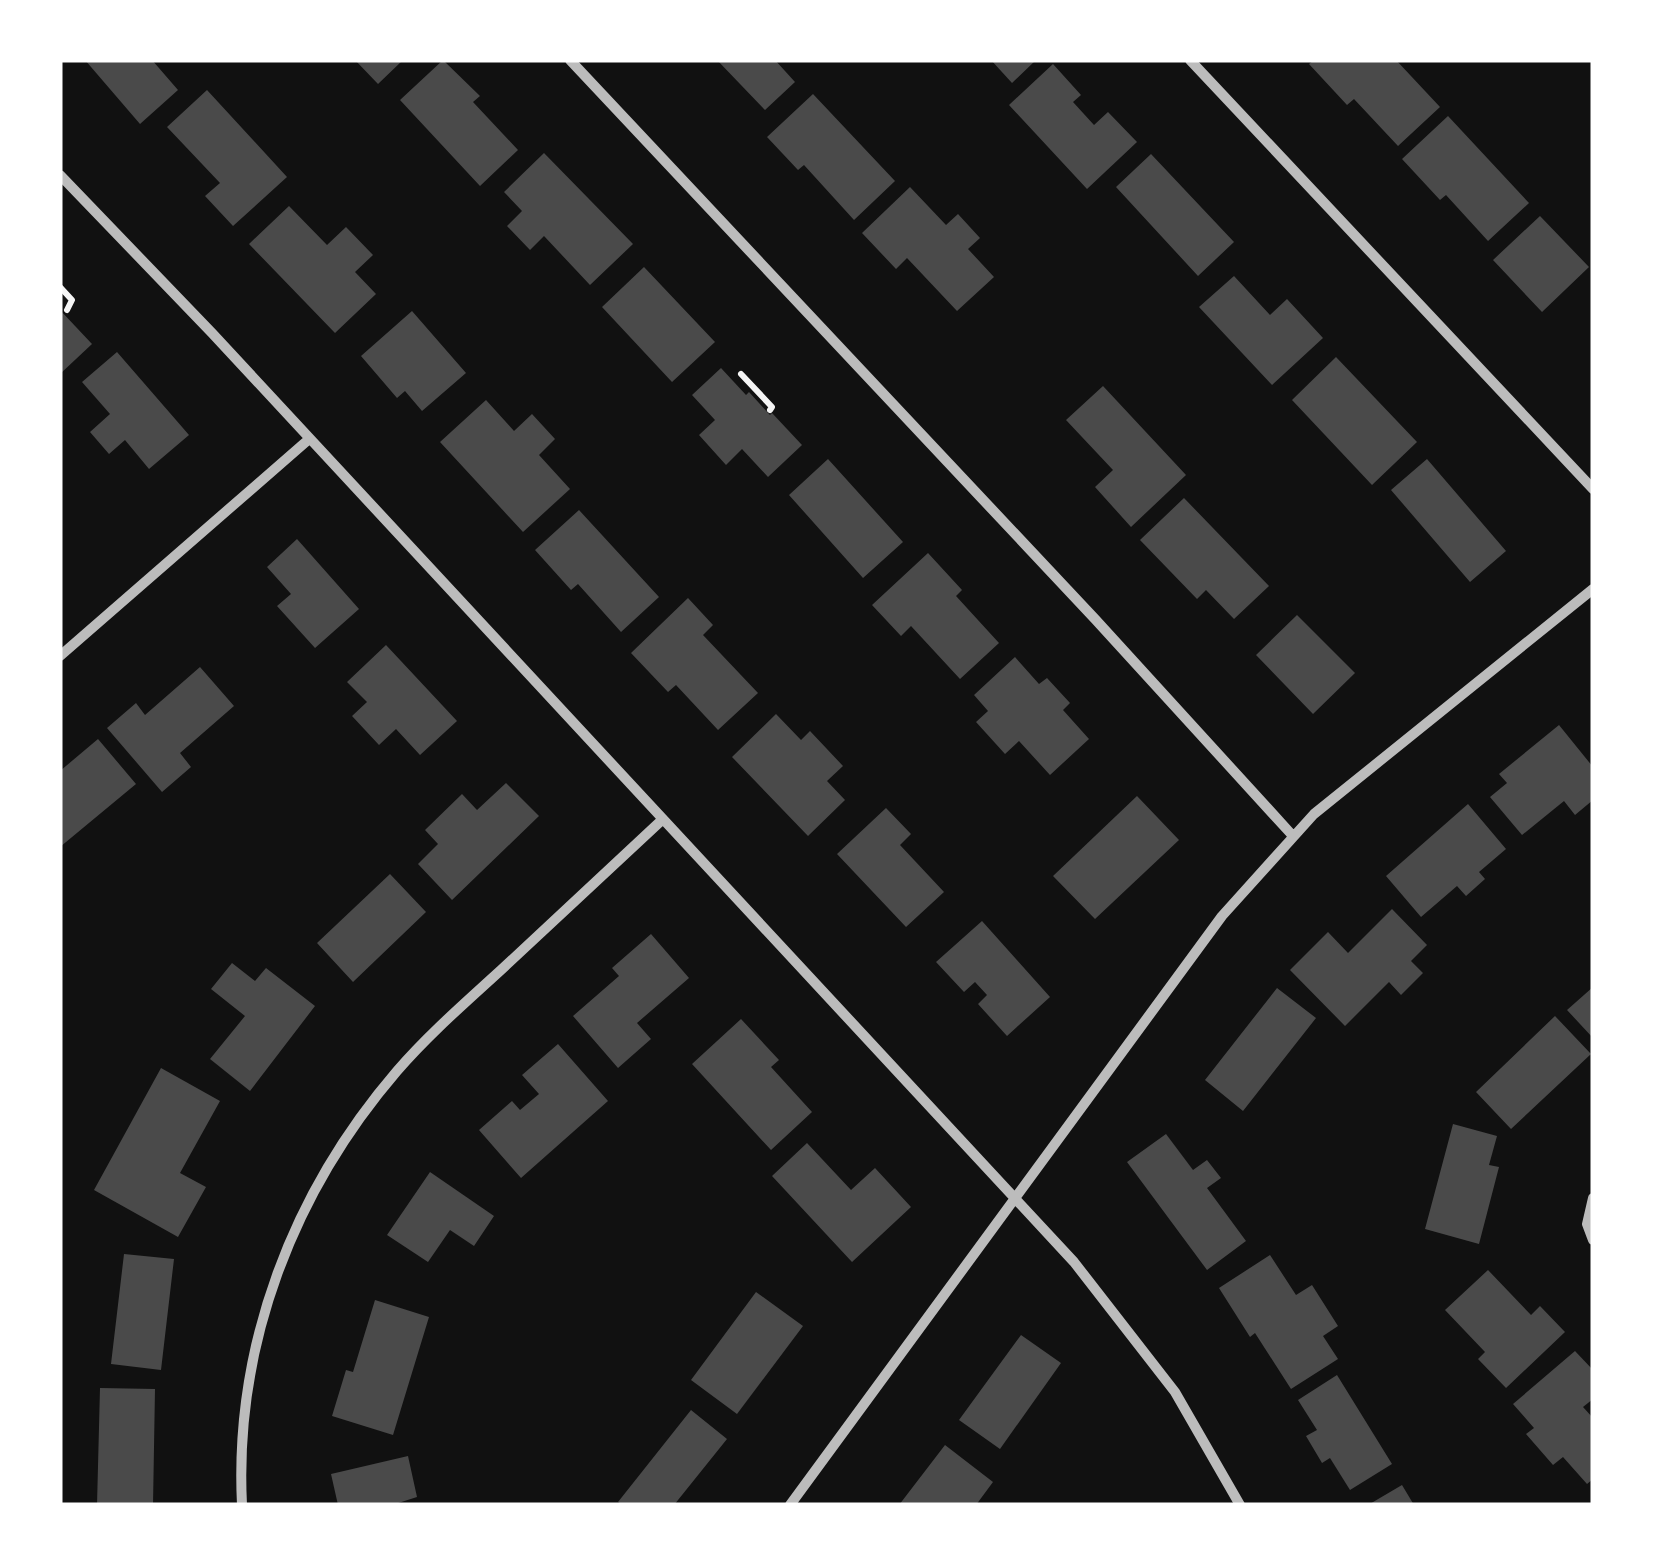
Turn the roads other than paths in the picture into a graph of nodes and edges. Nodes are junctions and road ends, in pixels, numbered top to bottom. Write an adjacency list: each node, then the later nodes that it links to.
1 (570, 60): 9 (street)
2 (1190, 60): 5 (street)
3 (60, 175): 4 (street)
4 (308, 440): 7 (street); 8 (street)
5 (1593, 489)
6 (1593, 588): 9 (street)
7 (60, 656)
8 (663, 819): 10 (street); 13 (street)
9 (1293, 836): 10 (street)
10 (1015, 1198): 14 (street); 15 (street)
11 (1593, 1198): 12 (street)
12 (1593, 1240)
13 (242, 1505)
14 (790, 1505)
15 (1240, 1505)

